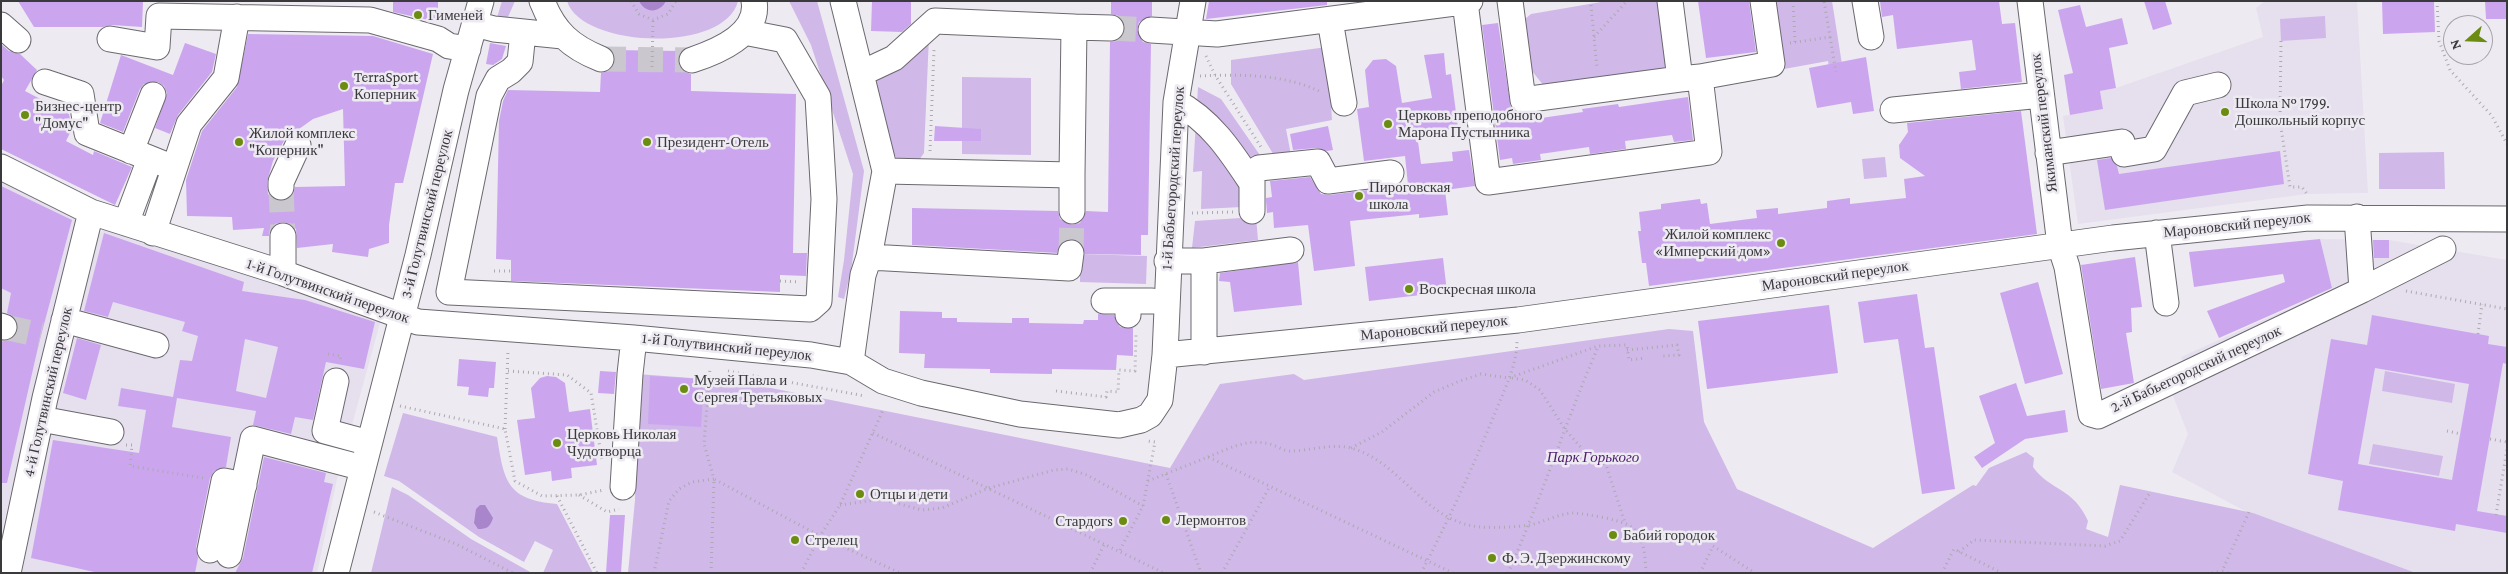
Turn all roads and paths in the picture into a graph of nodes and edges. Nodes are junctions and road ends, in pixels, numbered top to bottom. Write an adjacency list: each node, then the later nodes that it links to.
1 (542, 1): 29 (street)
2 (631, 1): 21 (path)
3 (676, 1): 21 (path)
4 (754, 1): 28 (street)
5 (843, 1): 43 (street)
6 (1193, 1): 35 (street, 1-й Бабьегородский переулок)
7 (1470, 1): 17 (street)
8 (1510, 1): 49 (street)
9 (1628, 1): 30 (path)
10 (1670, 1): 46 (street)
11 (1763, 1): 37 (street)
12 (1793, 1): 36 (path)
13 (1824, 1): 31 (path)
14 (1865, 1): 32 (street)
15 (2030, 1): 51 (street, Якиманский переулок)
16 (2437, 1): 55 (path)
17 (1465, 2): 23 (street); 46 (street)
18 (1591, 5): 30 (path)
19 (478, 13): 27 (street); 38 (street, 3-й Голутвинский переулок)
20 (237, 17): 33 (street); 38 (street); 58 (street)
21 (654, 20): 41 (path)
22 (935, 20): 24 (street); 43 (street); 62 (path)
23 (1330, 20): 35 (street); 53 (street)
24 (1074, 27): 25 (street); 64 (street)
25 (1111, 28)
26 (1151, 30): 35 (street)
27 (523, 32): 29 (street); 83 (street)
28 (744, 32): 40 (street); 90 (street)
29 (563, 36): 39 (street)
30 (1594, 37): 49 (path)
31 (1830, 37): 36 (path); 42 (path)
32 (1871, 37)
33 (110, 39)
34 (2282, 41): 67 (path)
35 (1195, 42): 44 (path); 52 (street, 1-й Бабьегородский переулок)
36 (1795, 42): 37 (path)
37 (1769, 46): 46 (street)
38 (468, 49): 82 (street, 3-й Голутвинский переулок)
39 (601, 59)
40 (692, 60)
41 (652, 67)
42 (1836, 72)
43 (862, 73): 60 (street)
44 (1215, 76): 45 (path); 53 (path); 59 (path)
45 (1194, 77)
46 (1690, 78): 49 (street)
47 (45, 82): 58 (street)
48 (2218, 85): 57 (street)
49 (1599, 90)
50 (153, 95): 58 (street)
51 (2041, 95): 54 (street); 57 (street, Якиманский переулок)
52 (1176, 102): 65 (street); 85 (street, 1-й Бабьегородский переулок)
53 (1344, 103)
54 (1894, 110)
55 (2507, 144)
56 (298, 145): 66 (street)
57 (2048, 153): 78 (street, Якиманский переулок)
58 (156, 161): 74 (street); 75 (street)
59 (1274, 166): 63 (street); 65 (street)
60 (885, 171): 62 (street); 84 (street)
61 (2, 172): 70 (street, 1-й Голутвинский переулок)
62 (930, 172): 64 (street)
63 (1391, 173)
64 (1072, 175): 68 (street)
65 (1251, 182): 69 (street)
66 (281, 187)
67 (2307, 194)
68 (1072, 211)
69 (1242, 211): 71 (path)
70 (91, 212): 75 (street, 1-й Голутвинский переулок); 100 (street, 4-й Голутвинский переулок)
71 (1186, 214)
72 (2357, 217): 73 (street, Мароновский переулок); 76 (street, Мароновский переулок); 89 (street)
73 (2507, 219)
74 (153, 222): 75 (street, 1-й Голутвинский переулок); 87 (street, 1-й Голутвинский переулок)
75 (126, 223)
76 (2157, 233): 78 (street, Мароновский переулок); 92 (street)
77 (283, 236): 87 (street)
78 (2060, 245): 89 (street, 2-й Бабьегородский переулок); 98 (street, Мароновский переулок)
79 (2443, 249): 89 (street)
80 (1291, 250): 86 (street)
81 (1071, 253): 84 (street)
82 (418, 256): 83 (street); 97 (street, 3-й Голутвинский переулок)
83 (456, 257): 90 (street)
84 (869, 257): 94 (street)
85 (1168, 261): 86 (street); 107 (street, 1-й Бабьегородский переулок)
86 (1204, 261): 106 (street)
87 (283, 273): 97 (street, 1-й Голутвинский переулок)
88 (780, 281): 90 (path)
89 (2367, 288): 93 (path)
90 (814, 292): 94 (street)
91 (1104, 301): 96 (street)
92 (2166, 303)
93 (2482, 304): 95 (path); 101 (path)
94 (859, 307): 110 (street)
95 (2507, 309)
96 (1136, 313): 115 (path)
97 (402, 317): 99 (street, 1-й Голутвинский переулок); 116 (street, 3-й Голутвинский переулок)
98 (1518, 320): 106 (street, Мароновский переулок); 113 (path)
99 (509, 328): 102 (street, 1-й Голутвинский переулок); 112 (path)
100 (55, 331): 103 (street); 118 (street, 4-й Голутвинский переулок)
101 (2478, 334)
102 (634, 338): 110 (street, 1-й Голутвинский переулок); 138 (street)
103 (156, 345)
104 (1598, 346): 105 (path); 113 (path); 119 (path)
105 (1627, 350): 108 (path); 109 (path)
106 (1204, 352): 107 (street, Мароновский переулок)
107 (1165, 355): 110 (street, 1-й Бабьегородский переулок)
108 (1663, 356)
109 (1645, 358)
110 (851, 362)
111 (710, 368): 135 (path)
112 (508, 371): 120 (path); 132 (path)
113 (1509, 378): 119 (path); 129 (path); 148 (path)
114 (336, 382): 128 (street)
115 (1056, 390)
116 (380, 402): 120 (path); 128 (street, 3-й Голутвинский переулок)
117 (884, 410): 122 (path)
118 (41, 419): 124 (street); 158 (street, 4-й Голутвинский переулок)
119 (1564, 428): 149 (path); 150 (path)
120 (505, 429): 142 (path)
121 (2447, 431): 123 (path)
122 (873, 433): 140 (path); 144 (path)
123 (2461, 434)
124 (117, 438): 137 (path)
125 (2490, 439): 127 (path)
126 (1155, 442): 136 (path)
127 (2507, 442)
128 (369, 443): 133 (street, 3-й Голутвинский переулок)
129 (1350, 448): 131 (path); 148 (path)
130 (2507, 449): 147 (path)
131 (1208, 456): 134 (path); 139 (path)
132 (602, 461)
133 (363, 468): 137 (street); 143 (street, 3-й Голутвинский переулок)
134 (1166, 474): 136 (path); 168 (path)
135 (714, 479): 151 (path); 162 (path); 163 (path)
136 (1148, 481): 145 (path)
137 (234, 483): 154 (street)
138 (614, 483): 142 (path)
139 (1270, 486): 156 (path); 169 (path)
140 (990, 488): 144 (path); 145 (path); 152 (path)
141 (2151, 492): 155 (path)
142 (557, 495): 161 (path)
143 (354, 504): 159 (street, 3-й Голутвинский переулок); 160 (path)
144 (840, 505): 151 (path)
145 (1142, 506): 153 (path)
146 (2249, 512): 157 (path)
147 (2496, 514)
148 (1447, 518): 150 (path); 156 (path)
149 (1625, 523): 150 (path); 173 (path)
150 (1530, 525): 172 (path)
151 (820, 536): 164 (path); 165 (path)
152 (1105, 543): 153 (path); 166 (path)
153 (1120, 550): 167 (path)
154 (219, 552)
155 (1960, 552): 176 (path); 177 (path)
156 (1427, 561): 170 (path); 171 (path)
157 (2222, 570): 178 (path); 179 (path)
158 (8, 573)
159 (336, 573)
160 (513, 573)
161 (597, 573)
162 (654, 573)
163 (711, 573)
164 (800, 573)
165 (900, 573)
166 (1090, 573)
167 (1164, 573)
168 (1201, 573)
169 (1222, 573)
170 (1421, 573)
171 (1453, 573)
172 (1508, 573)
173 (1646, 573)
174 (1700, 573): 175 (path)
175 (1755, 573)
176 (1942, 573)
177 (2002, 573)
178 (2212, 573)
179 (2228, 573)

